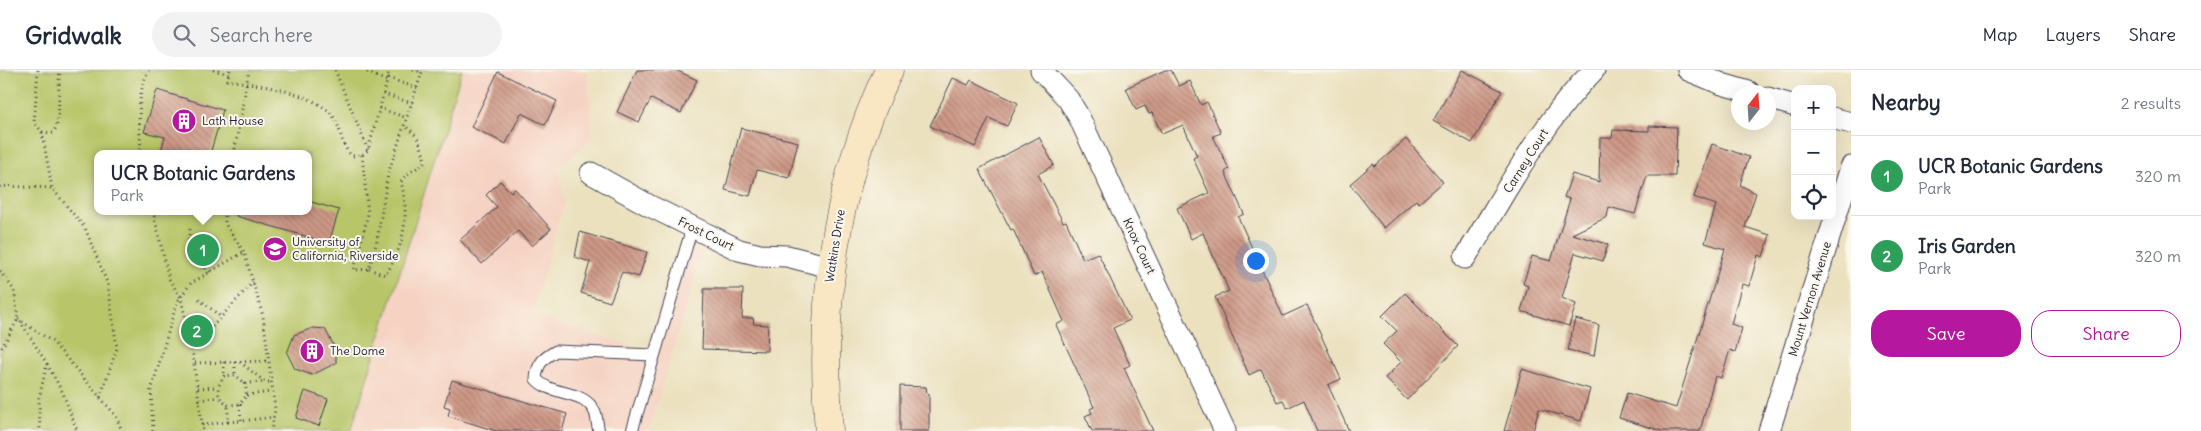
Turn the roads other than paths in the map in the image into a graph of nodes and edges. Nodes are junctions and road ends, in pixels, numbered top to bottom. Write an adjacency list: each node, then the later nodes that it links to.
1 (889, 70): 14 (main road, Watkins Drive)
2 (1041, 70): 19 (street, Knox Court)
3 (1594, 70): 13 (street, Carney Court)
4 (1688, 70): 5 (street)
5 (1731, 87)
6 (1776, 100): 7 (street)
7 (1791, 105)
8 (1836, 119): 9 (street)
9 (1851, 123)
10 (1851, 168): 20 (street, Mount Vernon Avenue)
11 (591, 173): 12 (street, Frost Court)
12 (692, 228): 14 (street, Frost Court); 15 (lane)
13 (1465, 258)
14 (830, 267): 18 (main road, Watkins Drive)
15 (654, 355): 16 (lane); 17 (lane)
16 (599, 431)
17 (632, 431)
18 (829, 431)
19 (1225, 431)
20 (1769, 431)

